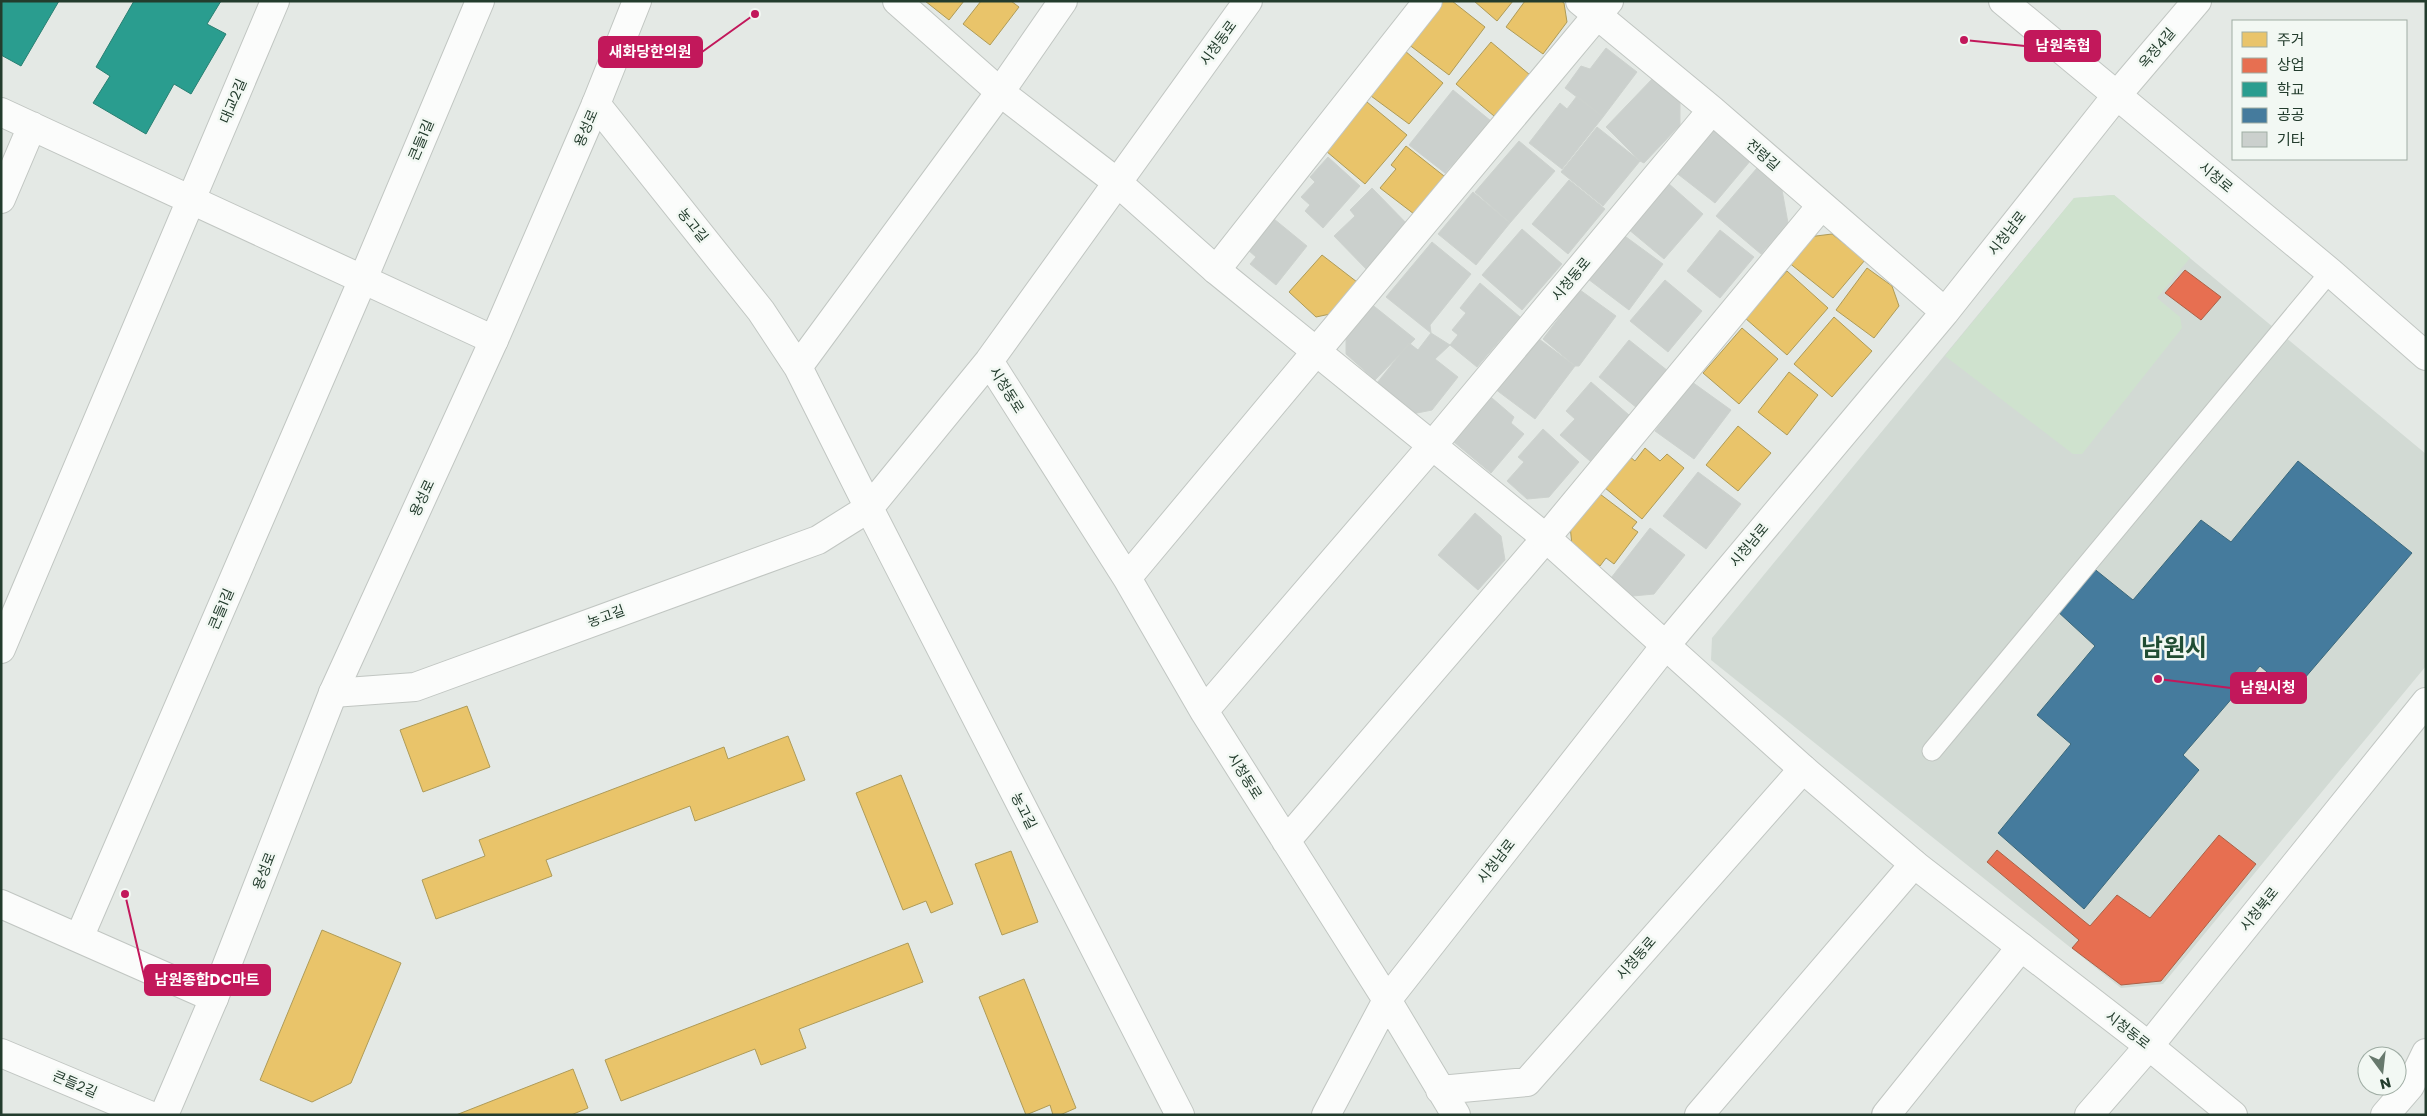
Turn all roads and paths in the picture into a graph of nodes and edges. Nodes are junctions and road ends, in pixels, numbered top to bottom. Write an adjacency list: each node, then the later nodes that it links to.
1 (275, 1): 19 (street, 대교2길)
2 (480, 1): 23 (street, 큰들1길)
3 (637, 1): 13 (street, 용성로)
4 (897, 1): 11 (street, 시청동로)
5 (1063, 1): 11 (street)
6 (1248, 1): 17 (street, 시청동로)
7 (1428, 1): 21 (street)
8 (2003, 1): 12 (street, 시청로)
9 (2197, 1): 12 (street, 옥정4길)
10 (1595, 6): 14 (street, 전령길); 26 (street)
11 (1000, 92): 17 (street, 시청동로); 29 (street)
12 (2117, 95): 22 (street, 시청로); 24 (street, 시청남로)
13 (596, 104): 25 (street, 용성로); 29 (street, 농고길)
14 (1712, 110): 20 (street, 전령길); 30 (street, 시청동로)
15 (1, 112): 16 (street)
16 (32, 126): 18 (street); 19 (street)
17 (1118, 183): 21 (street, 시청동로); 28 (street, 시청동로)
18 (1, 199)
19 (191, 200): 23 (street); 35 (street)
20 (1821, 206): 24 (street, 전령길); 32 (street)
21 (1216, 270): 26 (street, 시청동로)
22 (2330, 272): 27 (street, 시청로); 39 (lane)
23 (363, 279): 25 (street); 44 (street, 큰들1길)
24 (1945, 312): 34 (street, 시청남로)
25 (494, 340): 36 (street, 용성로)
26 (1315, 351): 30 (street, 시청동로); 33 (street)
27 (2426, 356)
28 (989, 361): 31 (street); 33 (street, 시청동로)
29 (798, 367): 31 (street, 농고길)
30 (1431, 447): 32 (street, 시청동로); 38 (street, 시청동로)
31 (868, 508): 36 (street, 농고길); 54 (street, 농고길)
32 (1546, 538): 34 (street, 시청동로); 41 (street)
33 (1127, 578): 38 (street, 시청동로)
34 (1665, 646): 40 (street, 시청동로); 47 (street, 시청남로)
35 (1, 649)
36 (333, 693): 46 (street, 용성로)
37 (2424, 709): 48 (street, 시청북로)
38 (1204, 711): 41 (street, 시청동로)
39 (1932, 751)
40 (1803, 769): 42 (street, 시청동로); 51 (street, 시청동로)
41 (1286, 841): 47 (street, 시청동로)
42 (1914, 864): 45 (street, 시청동로); 57 (street)
43 (1, 904): 44 (street)
44 (79, 938): 46 (street)
45 (2020, 947): 48 (street, 시청동로); 58 (street)
46 (214, 998): 53 (street, 용성로)
47 (1387, 1000): 51 (street); 55 (street, 시청남로)
48 (2149, 1046): 59 (street, 시청북로); 60 (street, 시청동로)
49 (1, 1053): 52 (street, 큰들2길)
50 (2426, 1053): 61 (street)
51 (1440, 1090): 56 (street)
52 (149, 1115)
53 (164, 1115)
54 (1180, 1115)
55 (1326, 1115)
56 (1456, 1115)
57 (1699, 1115)
58 (1886, 1115)
59 (2089, 1115)
60 (2233, 1115)
61 (2386, 1115)

